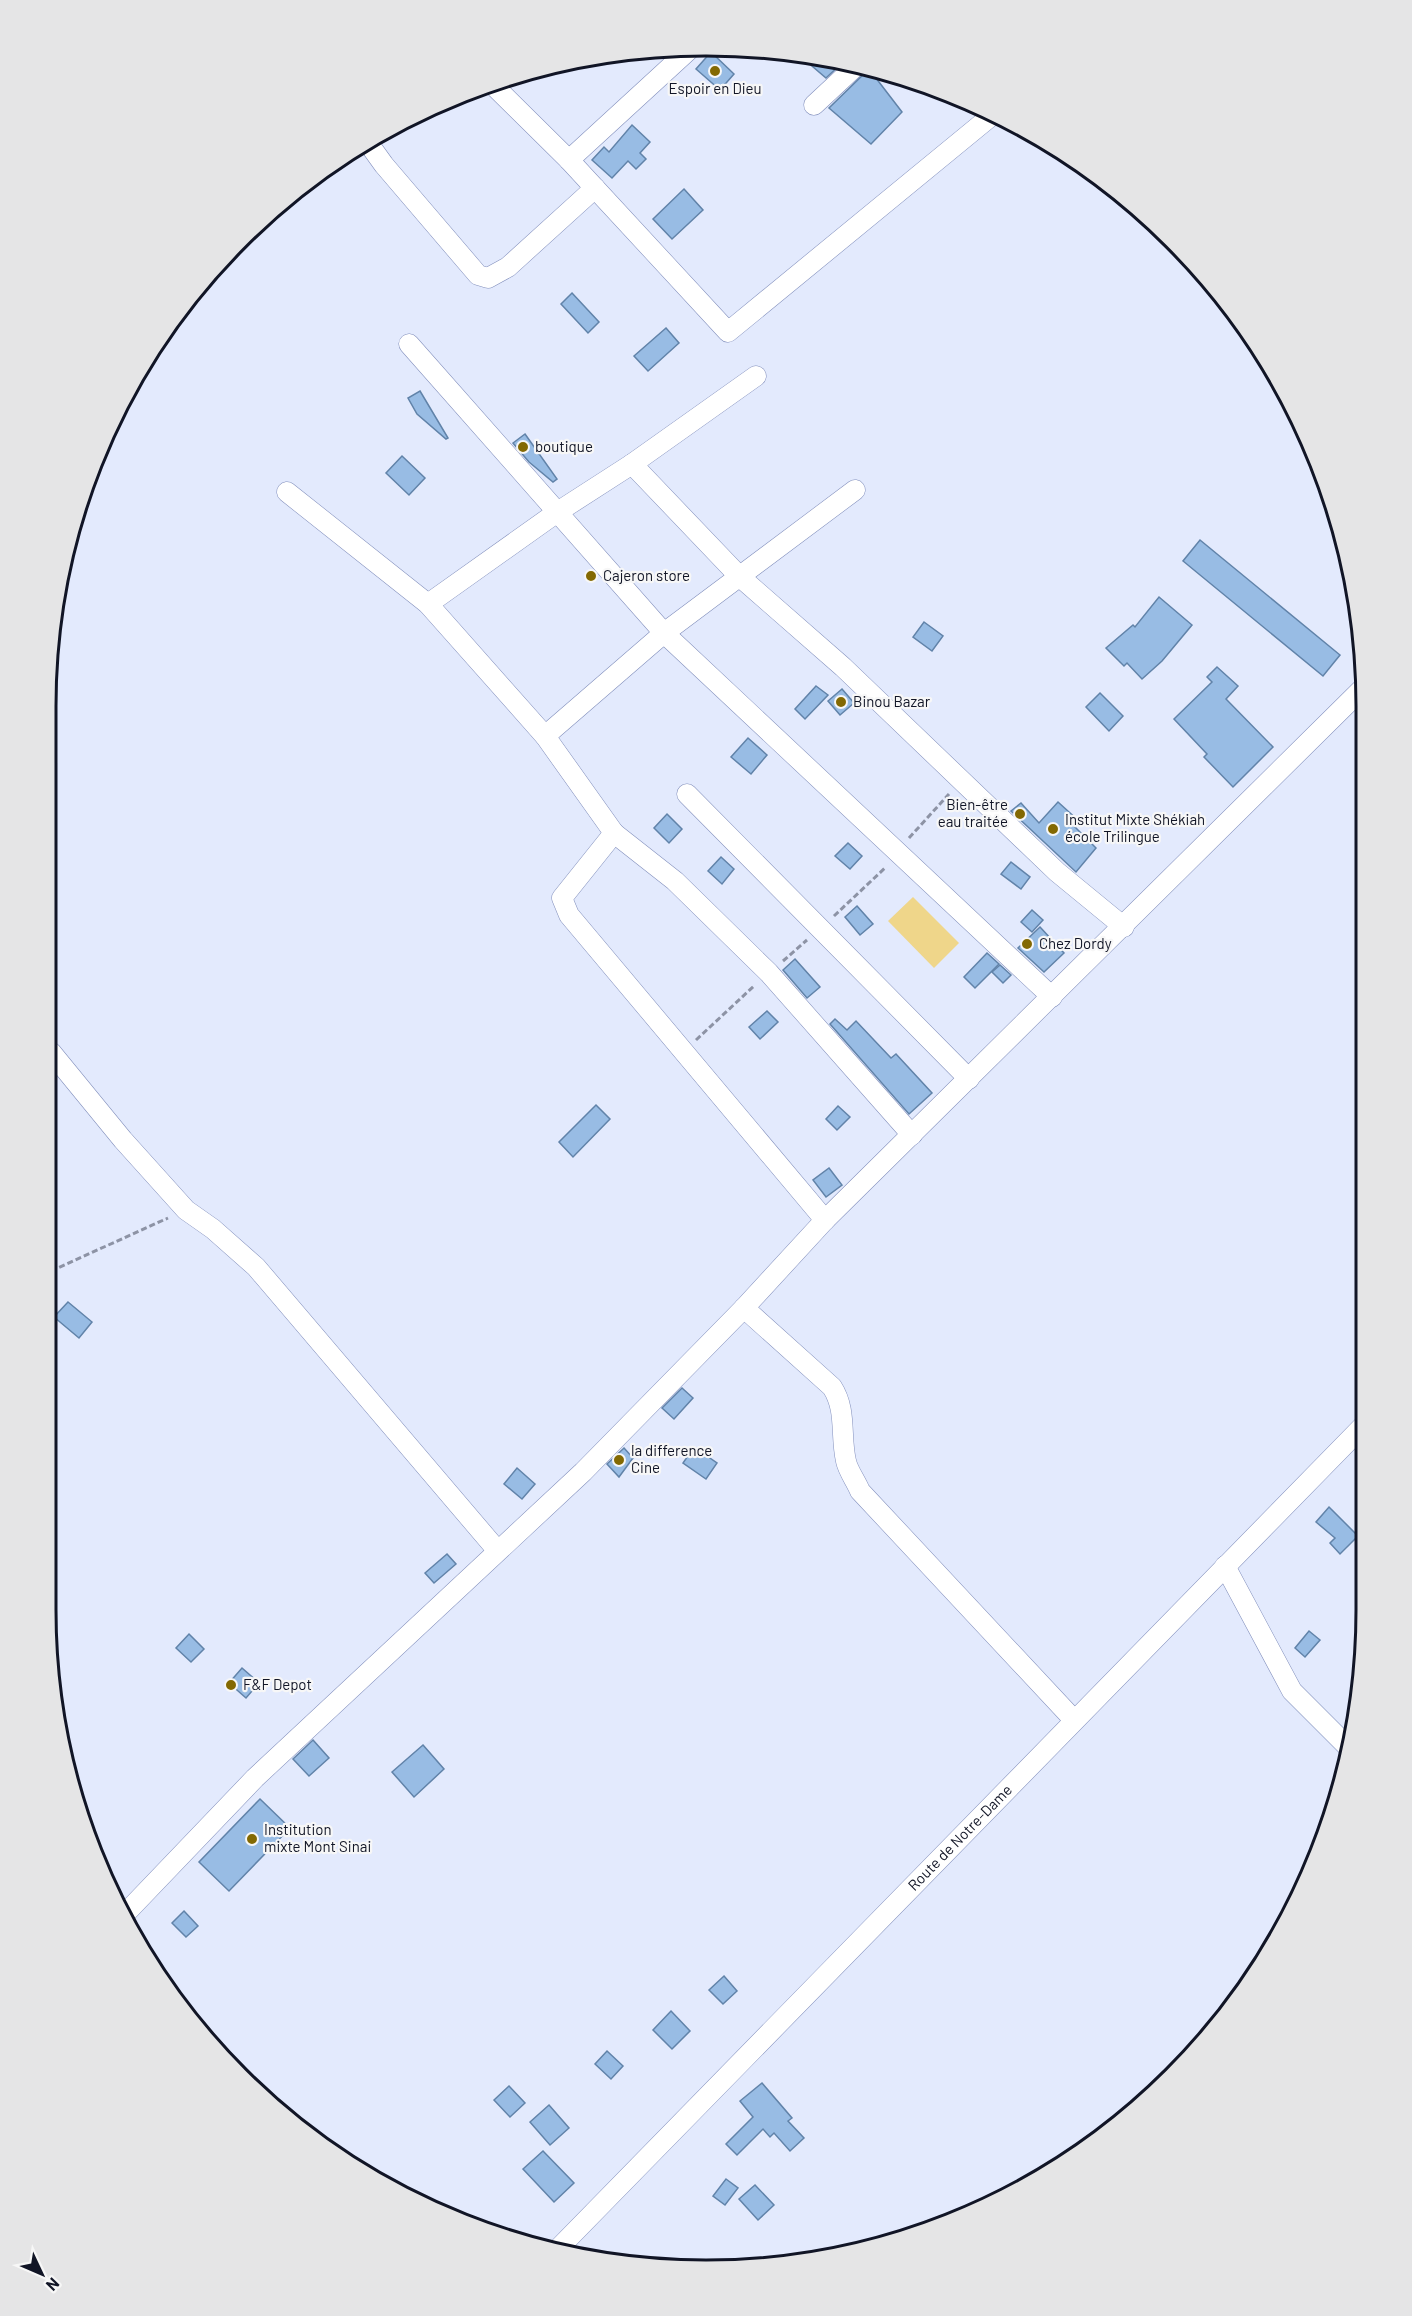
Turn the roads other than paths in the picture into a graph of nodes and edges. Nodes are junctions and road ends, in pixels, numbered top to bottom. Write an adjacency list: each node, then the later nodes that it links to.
1 (682, 57): 7 (street)
2 (849, 72): 4 (street)
3 (498, 90): 7 (street)
4 (814, 105)
5 (987, 120): 8 (street)
6 (372, 148): 8 (street)
7 (569, 160): 8 (street)
8 (595, 188)
9 (409, 344): 14 (street)
10 (756, 376): 11 (street)
11 (632, 464): 14 (street); 15 (street)
12 (855, 490): 15 (street)
13 (287, 492): 16 (street)
14 (556, 513): 16 (street); 17 (street)
15 (739, 576): 17 (street); 22 (street)
16 (428, 604): 19 (street)
17 (664, 633): 19 (street); 23 (street)
18 (1356, 695): 22 (street)
19 (545, 736): 21 (street)
20 (687, 794): 25 (street)
21 (614, 833): 26 (street); 27 (street)
22 (1124, 927): 23 (street)
23 (1052, 996): 25 (street)
24 (56, 1058): 30 (street)
25 (969, 1079): 26 (street)
26 (912, 1135): 27 (street)
27 (825, 1220): 28 (street)
28 (744, 1308): 30 (street); 32 (street)
29 (1356, 1433): 31 (street, Route de Notre-Dame)
30 (497, 1550): 34 (street)
31 (1225, 1566): 32 (street, Route de Notre-Dame); 33 (street)
32 (1074, 1720): 35 (street, Route de Notre-Dame)
33 (1343, 1742)
34 (129, 1909)
35 (562, 2244)

